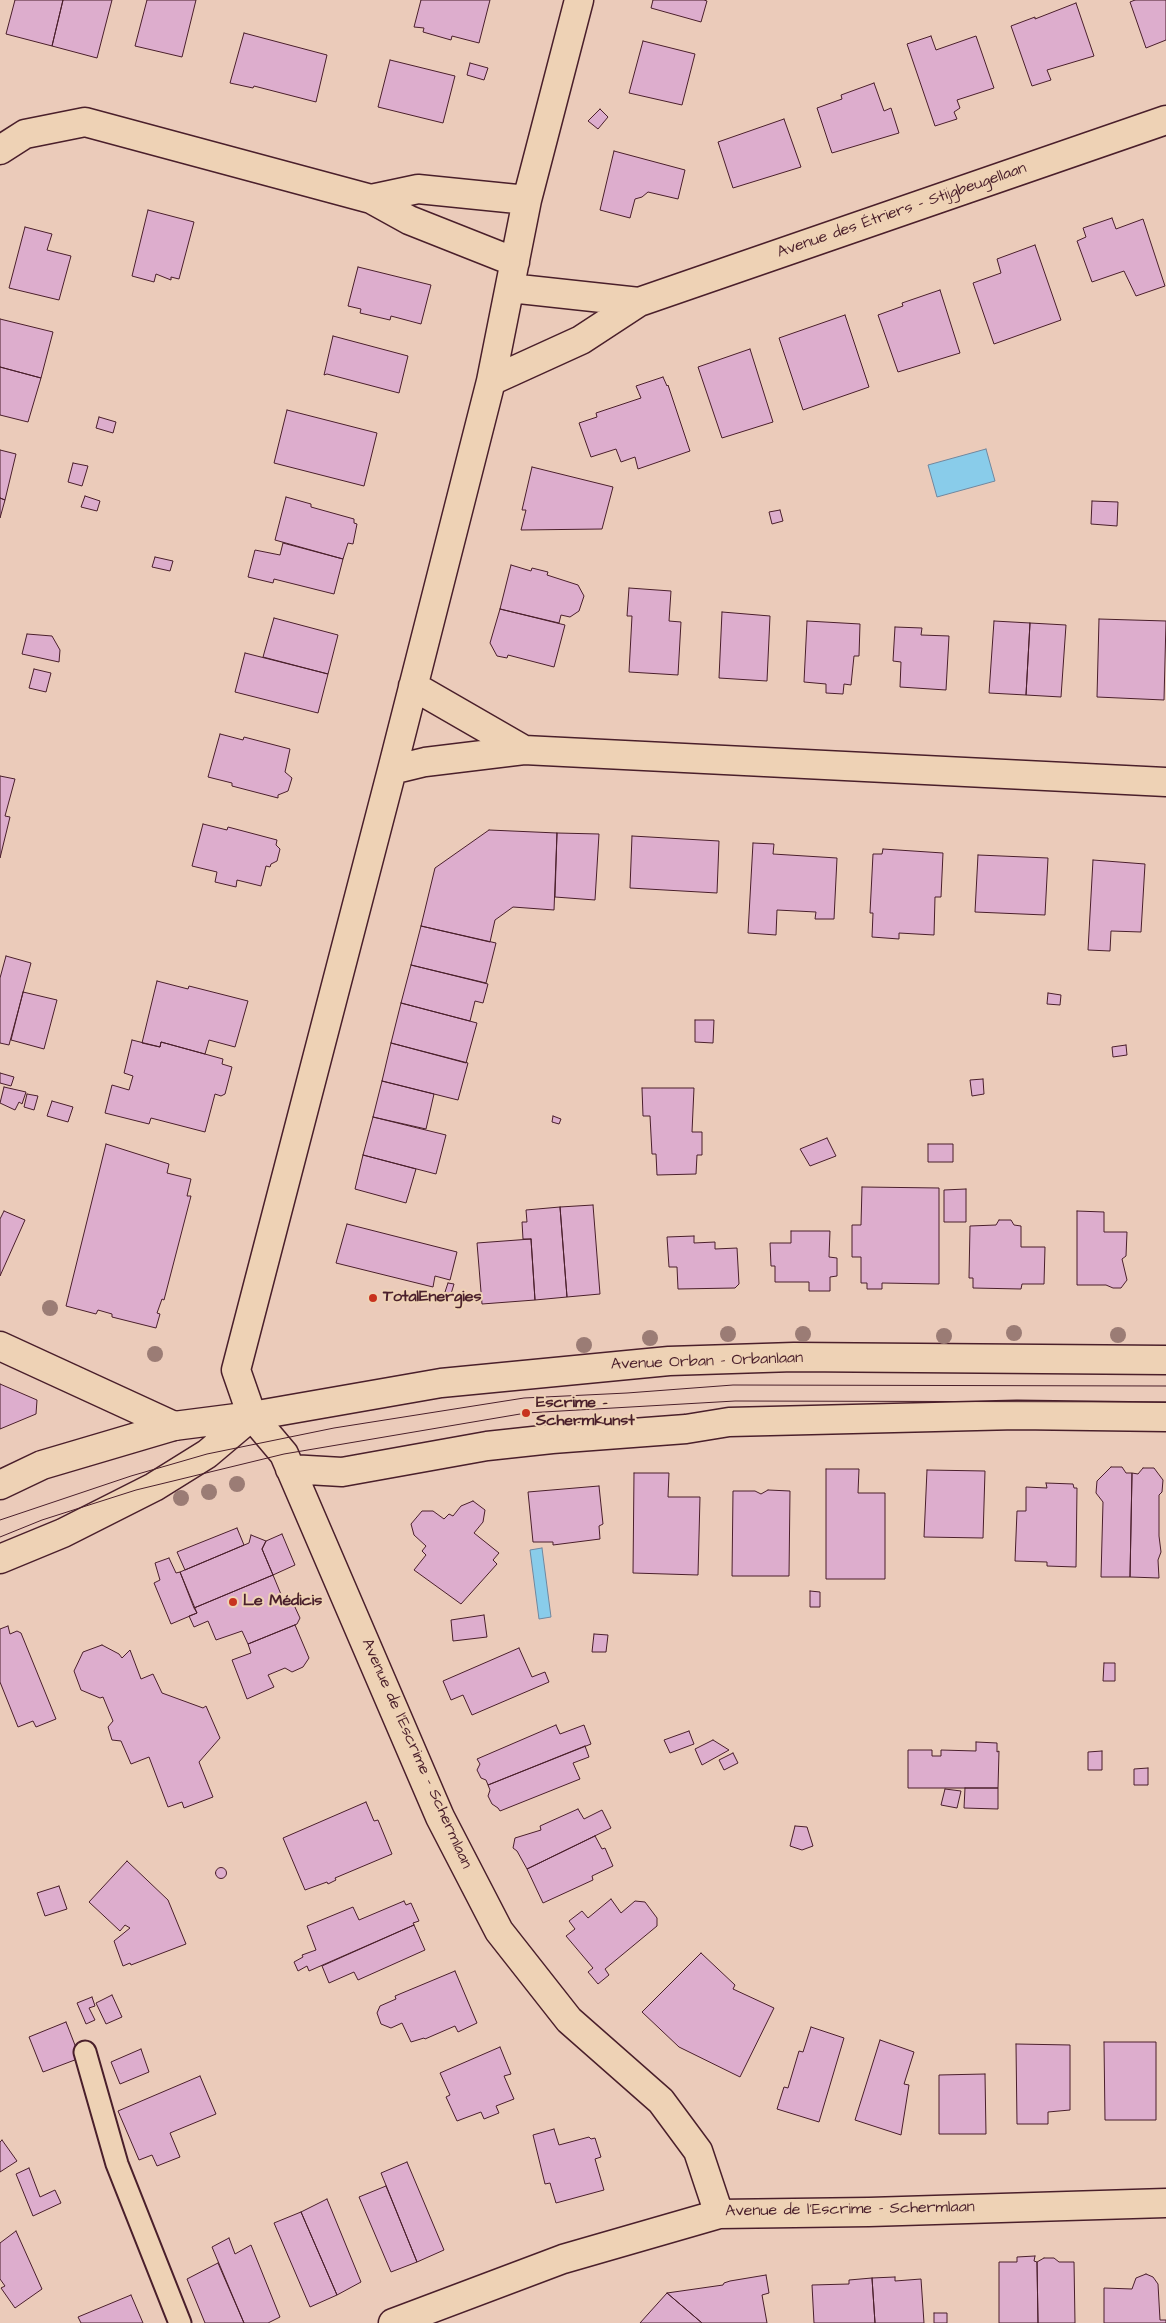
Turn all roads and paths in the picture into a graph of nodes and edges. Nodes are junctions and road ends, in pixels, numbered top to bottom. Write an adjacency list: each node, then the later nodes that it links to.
1 (579, 0): 5 (street)
2 (1166, 120): 7 (street, Avenue des Étriers - Stijgbeugellaan)
3 (0, 150): 4 (street)
4 (372, 199): 5 (street); 6 (street, Avenue des Étriers - Stijgbeugellaan)
5 (527, 200): 6 (street)
6 (512, 275): 7 (street, Avenue des Étriers - Stijgbeugellaan); 8 (street)
7 (639, 302): 8 (street, Avenue des Étriers - Stijgbeugellaan)
8 (491, 381): 9 (street)
9 (413, 686): 10 (street); 11 (street)
10 (524, 750): 11 (street); 12 (street)
11 (392, 770): 15 (street)
12 (1166, 782)
13 (0, 1346): 17 (street)
14 (1166, 1360): 15 (street, Avenue Orban - Orbanlaan)
15 (252, 1416): 17 (street, Avenue Orban - Orbanlaan); 18 (street, Avenue de l'Escrime - Schermlaan); 20 (street)
16 (1166, 1417): 18 (street)
17 (174, 1426): 19 (street, Avenue Orban - Orbanlaan)
18 (290, 1469): 23 (street, Avenue de l'Escrime - Schermlaan)
19 (0, 1485)
20 (0, 1559)
21 (85, 2052): 24 (lane)
22 (1166, 2203): 23 (street, Avenue de l'Escrime - Schermlaan)
23 (719, 2214): 25 (street)
24 (180, 2323)
25 (393, 2323)

